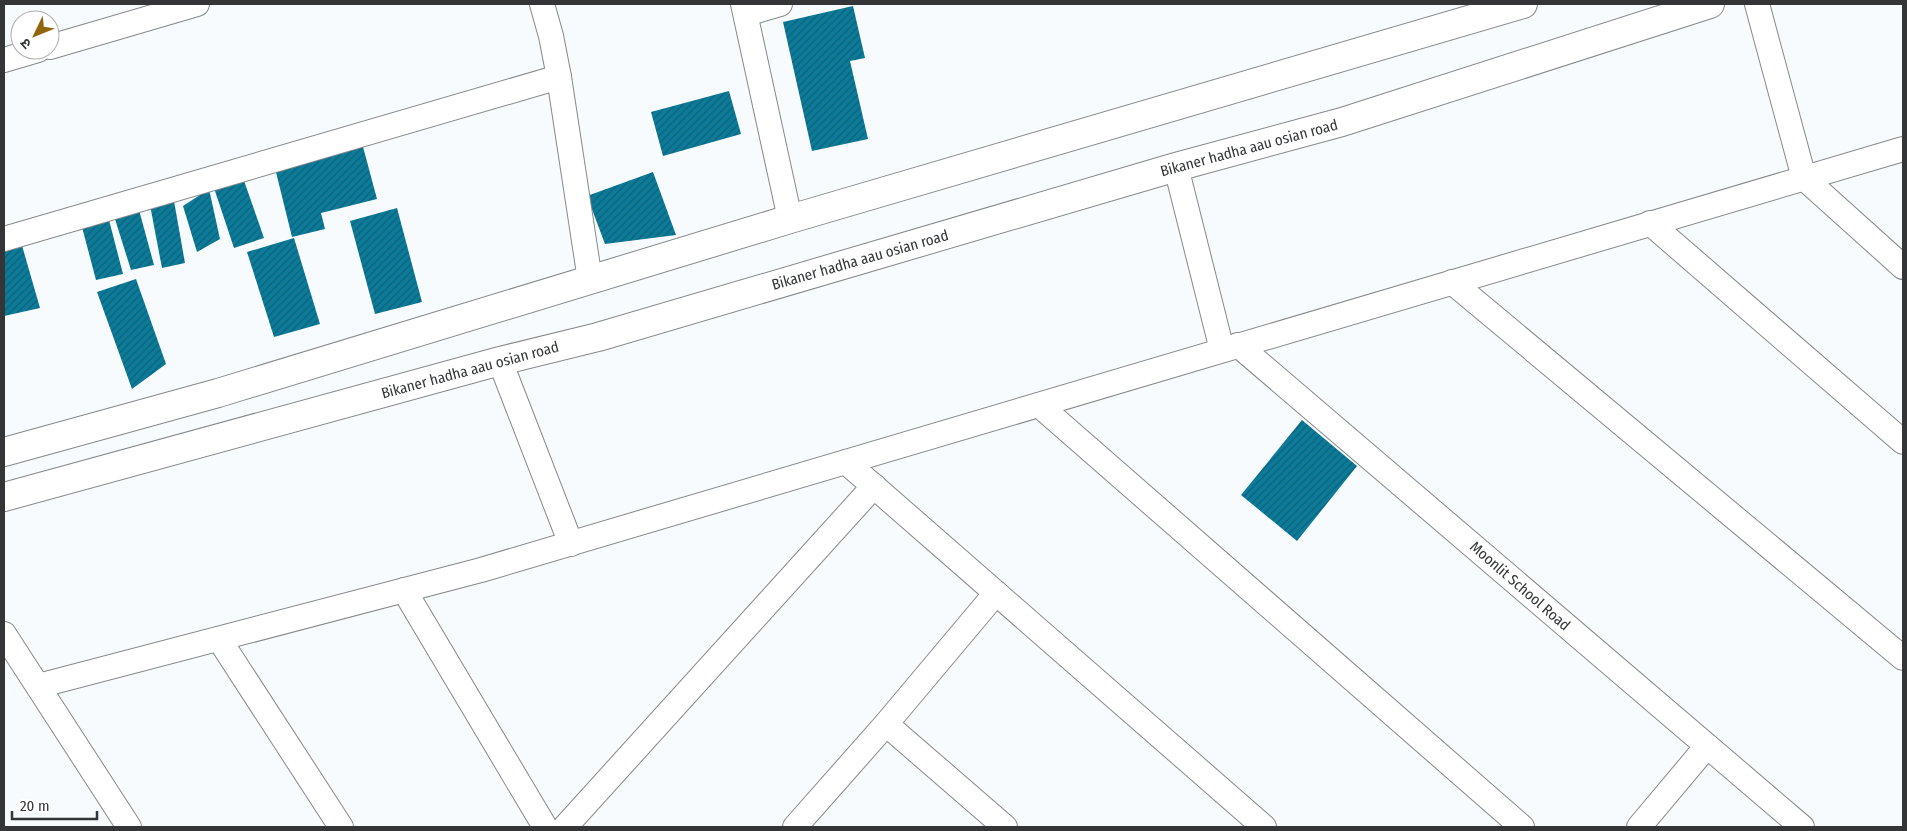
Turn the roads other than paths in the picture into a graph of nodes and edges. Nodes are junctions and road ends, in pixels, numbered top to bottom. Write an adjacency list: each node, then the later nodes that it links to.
1 (197, 4): 8 (street)
2 (542, 4): 9 (street)
3 (780, 4): 7 (street)
4 (1523, 4): 13 (main road)
5 (1710, 4): 11 (main road, Bikaner hadha aau osian road)
6 (1757, 4): 12 (street)
7 (744, 9): 13 (street)
8 (60, 43)
9 (559, 77): 15 (street); 17 (street)
10 (1903, 149): 12 (street)
11 (1176, 167): 19 (street); 20 (main road, Bikaner hadha aau osian road)
12 (1804, 178): 14 (street); 16 (street)
13 (790, 219): 17 (main road)
14 (1650, 224): 18 (street); 22 (street)
15 (4, 239)
16 (1903, 267)
17 (590, 280): 23 (main road)
18 (1452, 282): 19 (street); 32 (street)
19 (1230, 348): 21 (street); 35 (street, Moonlit School Road)
20 (500, 361): 26 (main road, Bikaner hadha aau osian road); 27 (street)
21 (1039, 405): 24 (street); 43 (street)
22 (1903, 442)
23 (4, 452)
24 (846, 462): 25 (street); 27 (street)
25 (874, 486): 29 (street); 39 (street)
26 (4, 497)
27 (571, 544): 28 (street)
28 (404, 590): 31 (street); 38 (street)
29 (996, 593): 34 (street); 42 (street)
30 (4, 634): 33 (street)
31 (219, 639): 33 (street); 37 (street)
32 (1903, 658)
33 (38, 686): 36 (street)
34 (886, 724): 40 (street); 41 (street)
35 (1707, 746): 44 (street); 45 (street, Moonlit School Road)
36 (129, 827)
37 (341, 827)
38 (545, 827)
39 (565, 827)
40 (795, 827)
41 (1006, 827)
42 (1264, 827)
43 (1522, 827)
44 (1639, 827)
45 (1802, 827)

